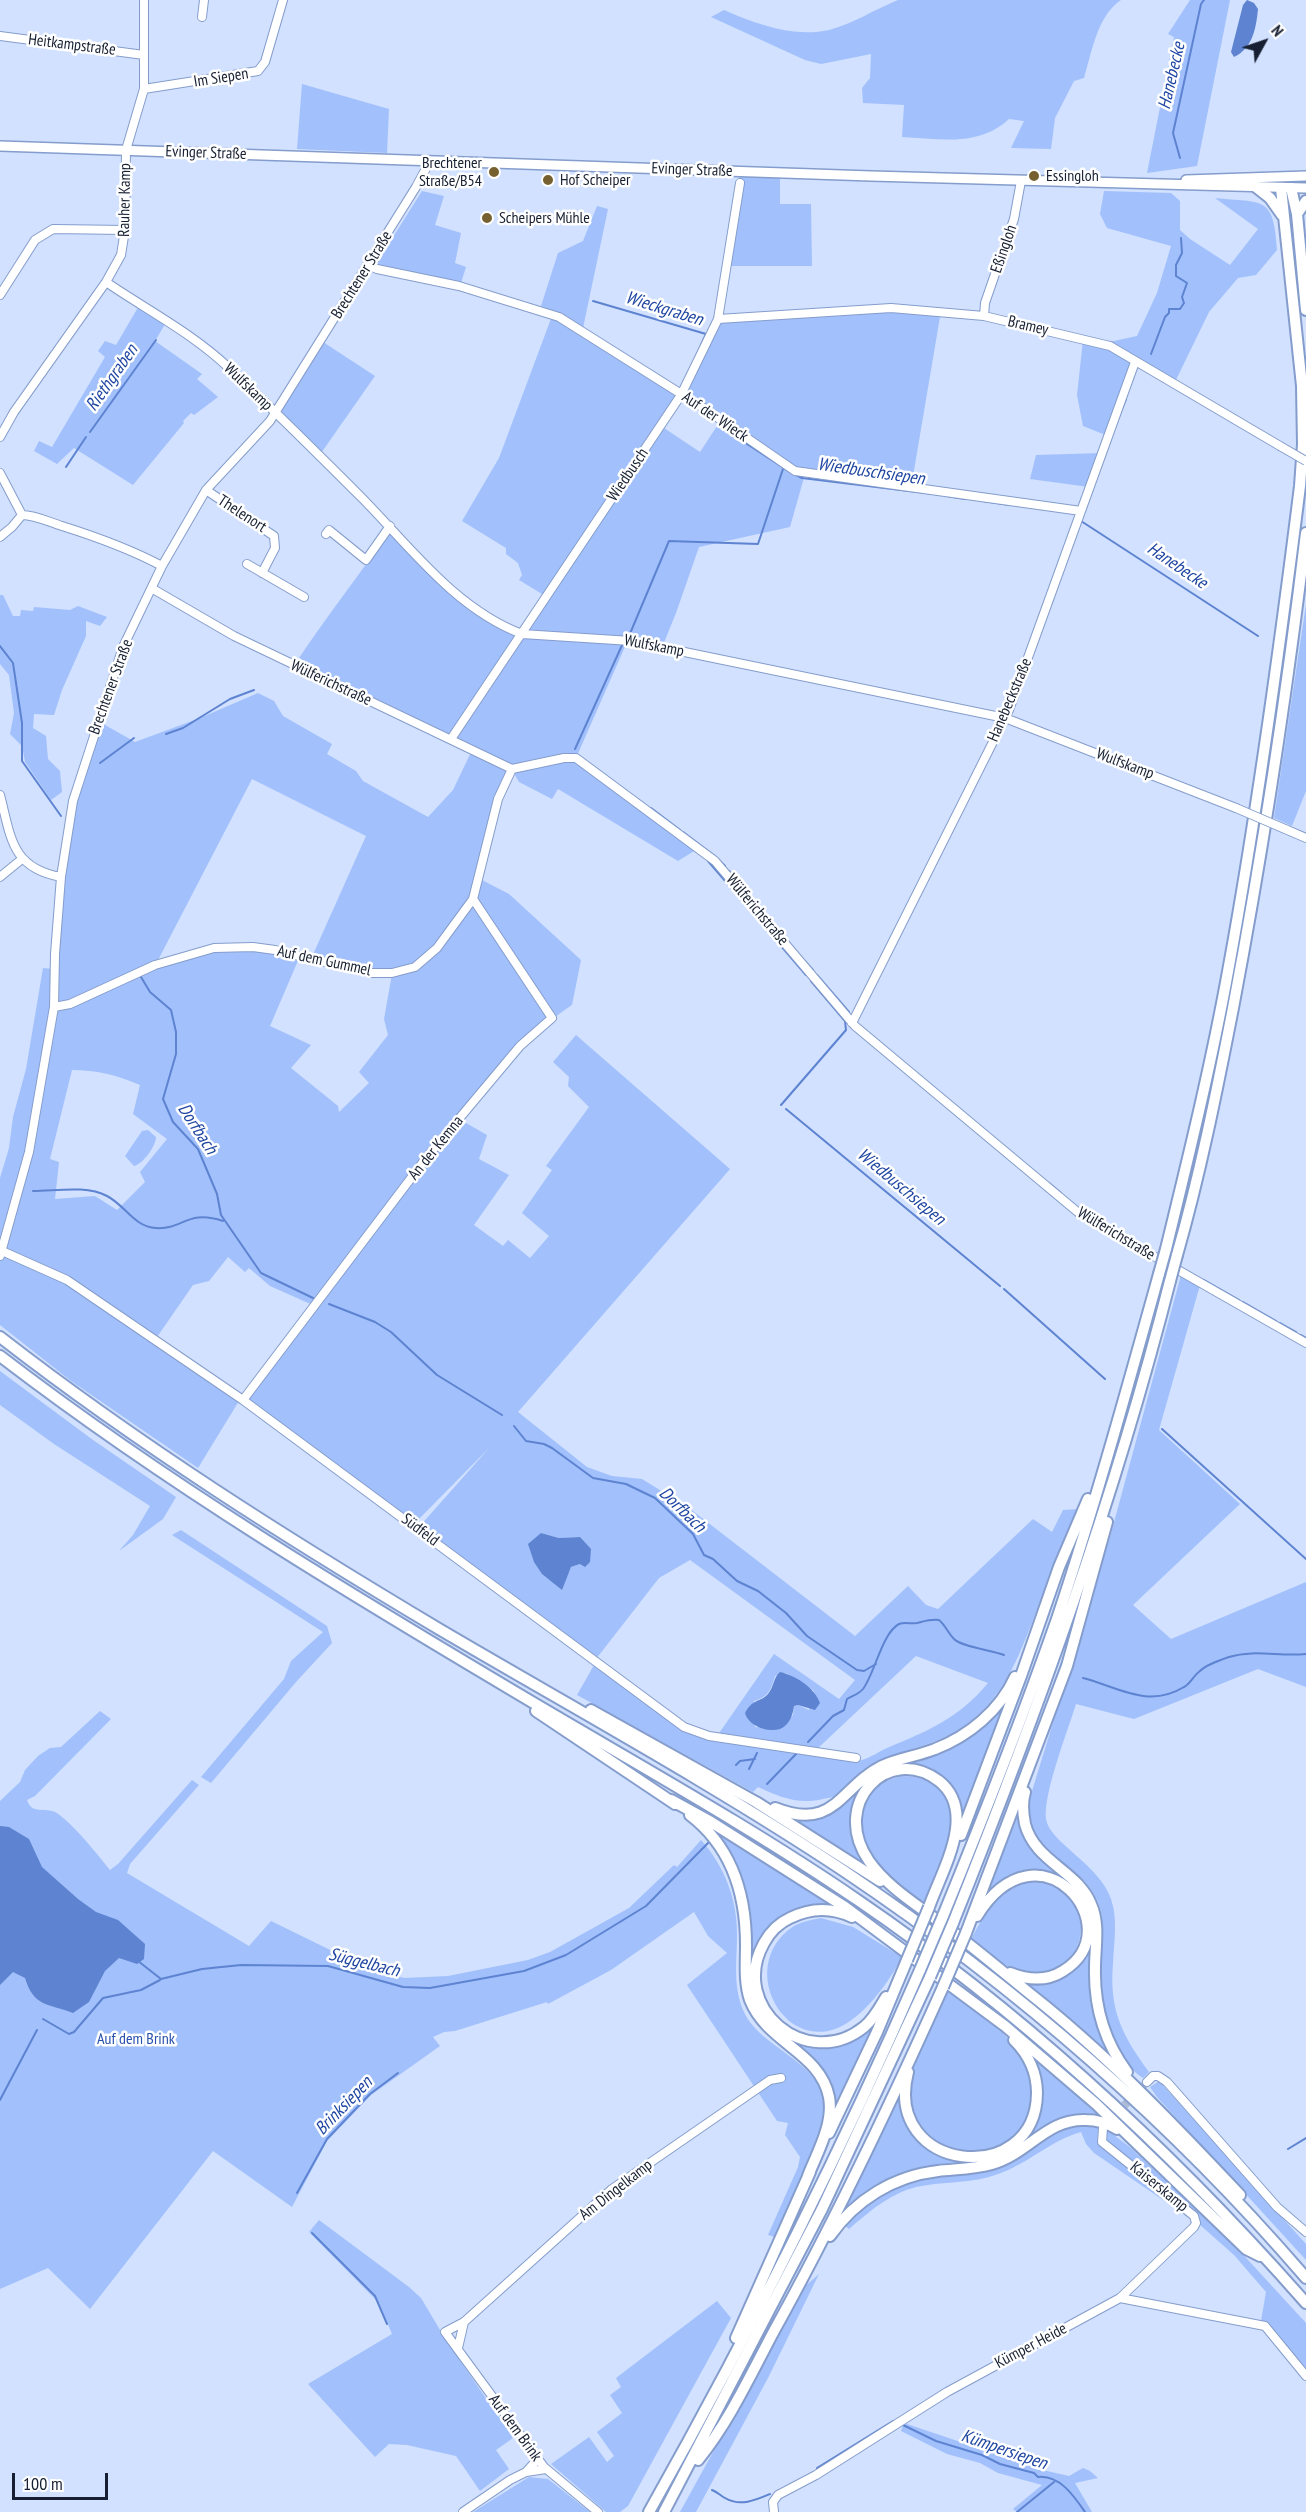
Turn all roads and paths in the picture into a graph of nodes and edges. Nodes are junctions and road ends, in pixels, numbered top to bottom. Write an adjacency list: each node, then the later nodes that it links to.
1 (144, 0): 6 (street, Rauher Kamp)
2 (204, 0): 4 (street)
3 (283, 0): 7 (street, Im Siepen)
4 (202, 17)
5 (0, 36): 6 (street, Heitkampstraße)
6 (144, 55): 7 (street, Rauher Kamp)
7 (144, 89): 9 (street, Rauher Kamp)
8 (0, 146): 9 (main road, Evinger Straße)
9 (126, 150): 10 (main road, Evinger Straße); 21 (street, Rauher Kamp)
10 (430, 161): 12 (main road, Evinger Straße); 22 (street, Brechtener Straße)
11 (1306, 176): 13 (main road)
12 (1021, 181): 15 (main road, Evinger Straße); 26 (street, Eßingloh)
13 (1287, 182): 15 (main road); 16 (main road); 17 (main road); 19 (highway); 20 (highway)
14 (740, 183): 27 (street, Wiedbusch)
15 (1169, 183): 16 (main road)
16 (1256, 187): 20 (highway)
17 (1306, 188)
18 (1306, 201): 19 (highway)
19 (1297, 214): 25 (highway)
20 (1283, 217): 63 (highway, bridge)
21 (125, 230): 23 (street, Rauher Kamp); 24 (street)
22 (368, 265): 29 (street, Auf der Wieck); 30 (street, Brechtener Straße)
23 (106, 282): 30 (street, Wulfskamp); 31 (street, Rauher Kamp)
24 (0, 295)
25 (1306, 310)
26 (984, 316): 27 (street, Bramey); 28 (street, Bramey)
27 (718, 319): 29 (street, Wiedbusch)
28 (1135, 362): 32 (street, Bramey, bridge); 35 (street, Hanebeckstraße)
29 (681, 395): 35 (street, Auf der Wieck); 46 (street, Wiedbusch)
30 (275, 413): 34 (street, Brechtener Straße); 37 (street, Wulfskamp)
31 (0, 437)
32 (1306, 461)
33 (0, 473): 36 (street)
34 (206, 490): 42 (street, Brechtener Straße); 43 (street, Thelenort)
35 (1081, 511): 47 (street, Hanebeckstraße)
36 (22, 515): 40 (street); 42 (street)
37 (390, 526): 39 (street); 46 (street, Wulfskamp)
38 (1306, 533): 64 (highway, bridge)
39 (326, 534)
40 (0, 537)
41 (247, 564): 43 (street)
42 (162, 566): 44 (street, Brechtener Straße)
43 (262, 573): 45 (street)
44 (153, 589): 48 (street, Wülferichstraße); 54 (street, Brechtener Straße)
45 (304, 597)
46 (522, 634): 47 (street, Wulfskamp); 48 (street, Wiedbusch)
47 (1005, 718): 51 (street, Wulfskamp, bridge); 57 (street, Hanebeckstraße)
48 (451, 739): 49 (street, Wülferichstraße)
49 (512, 769): 55 (street, Auf dem Gummel); 57 (street, Wülferichstraße)
50 (0, 795): 52 (street)
51 (1306, 838)
52 (22, 860): 53 (street); 54 (street)
53 (0, 877)
54 (61, 877): 56 (street, Brechtener Straße)
55 (473, 899): 56 (street, Auf dem Gummel); 62 (street, An der Kemna)
56 (54, 1007): 58 (street, Brechtener Straße)
57 (852, 1023): 60 (street, Wülferichstraße)
58 (1, 1253): 62 (street, Südfeld)
59 (0, 1337): 67 (highway)
60 (1306, 1343)
61 (0, 1356): 66 (highway)
62 (243, 1400): 69 (street, Südfeld)
63 (1108, 1455): 65 (highway); 96 (highway, bridge)
64 (1122, 1455): 68 (highway); 101 (highway, bridge)
65 (1032, 1638): 71 (highway); 73 (highway)
66 (509, 1688): 70 (highway); 88 (highway)
67 (555, 1696): 71 (highway); 86 (highway)
68 (1046, 1725): 75 (highway); 82 (highway)
69 (856, 1758)
70 (671, 1800): 74 (highway); 85 (highway)
71 (756, 1802): 72 (highway)
72 (906, 1897): 73 (highway); 76 (highway)
73 (929, 1907): 77 (highway, bridge)
74 (880, 1932): 77 (highway); 78 (highway)
75 (966, 1933): 76 (highway); 79 (highway, bridge)
76 (980, 1953): 82 (highway)
77 (902, 1971): 85 (highway)
78 (995, 2020): 79 (highway); 84 (highway)
79 (928, 2022): 89 (highway)
80 (781, 2078): 93 (street, Am Dingelkamp)
81 (1147, 2082): 87 (street)
82 (1145, 2096): 86 (highway)
83 (1103, 2128): 91 (street, Kaiserskamp)
84 (1142, 2150): 88 (highway); 89 (highway)
85 (807, 2176): 96 (highway)
86 (1253, 2219): 90 (highway)
87 (1306, 2232)
88 (1270, 2262): 92 (highway)
89 (807, 2271): 101 (highway)
90 (1306, 2278)
91 (1120, 2298): 97 (street); 106 (street, Kümper Heide)
92 (1306, 2303)
93 (464, 2322): 94 (street, Am Dingelkamp); 95 (street)
94 (445, 2332): 95 (street, Auf dem Brink)
95 (458, 2348): 98 (street, Auf dem Brink)
96 (725, 2373): 104 (highway)
97 (1306, 2376)
98 (538, 2459): 99 (street, Auf dem Brink); 100 (street)
99 (546, 2469): 100 (street); 103 (street, Auf dem Brink)
100 (526, 2472): 102 (street)
101 (682, 2479): 105 (highway)
102 (464, 2512)
103 (598, 2512)
104 (649, 2512)
105 (664, 2512)
106 (774, 2512)

